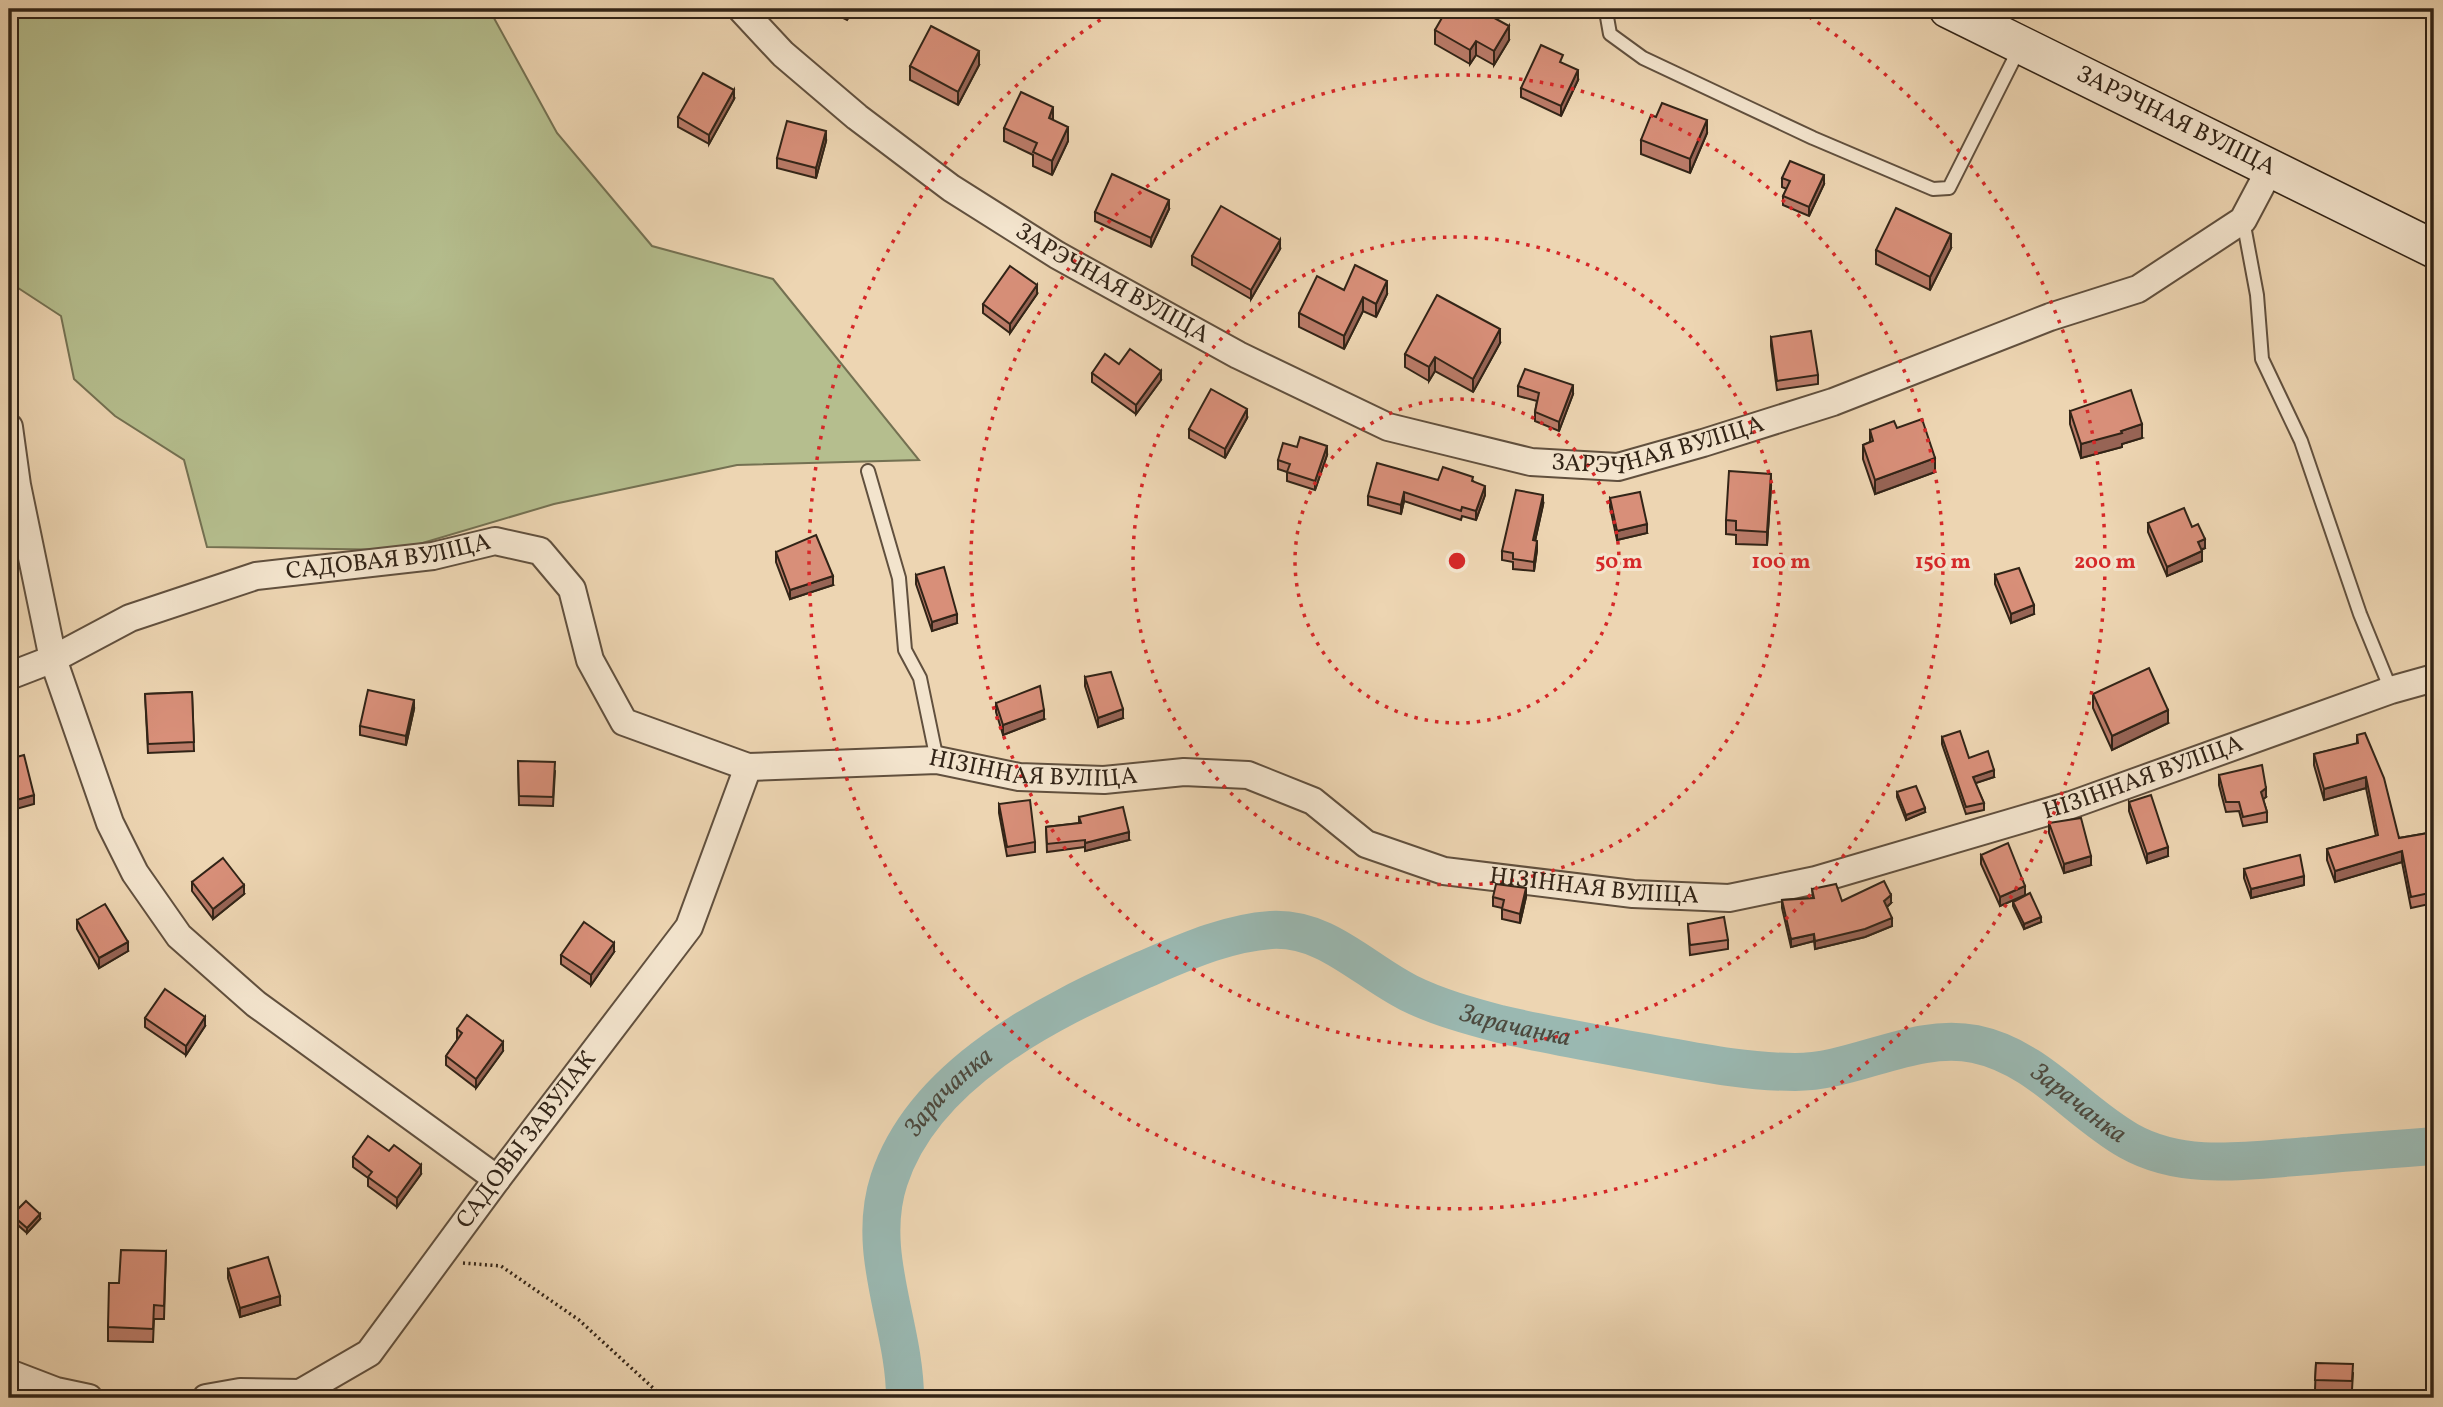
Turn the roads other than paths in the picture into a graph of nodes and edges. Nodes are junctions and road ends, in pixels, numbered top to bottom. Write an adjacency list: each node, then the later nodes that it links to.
1 (741, 9): 6 (street, ЗАРЭЧНАЯ ВУЛІЦА)
2 (1612, 9): 4 (lane)
3 (1948, 9): 4 (street, ЗАРЭЧНАЯ ВУЛІЦА)
4 (2021, 45): 5 (street, ЗАРЭЧНАЯ ВУЛІЦА)
5 (2270, 169): 6 (street, ЗАРЭЧНАЯ ВУЛІЦА); 7 (street)
6 (2244, 220): 13 (lane)
7 (2434, 249)
8 (9, 427): 10 (street)
9 (868, 471): 14 (lane)
10 (53, 659): 11 (street, САДОВАЯ ВУЛІЦА); 15 (street, САДОВАЯ ВУЛІЦА); 16 (street)
11 (9, 676)
12 (2434, 678): 13 (street, НІЗІННАЯ ВУЛІЦА)
13 (2391, 690): 14 (street, НІЗІННАЯ ВУЛІЦА)
14 (937, 760): 15 (street, НІЗІННАЯ ВУЛІЦА)
15 (748, 767): 16 (street, САДОВЫ ЗАВУЛАК)
16 (497, 1179): 19 (street, САДОВЫ ЗАВУЛАК)
17 (9, 1373): 18 (street)
18 (89, 1398)
19 (206, 1398)

